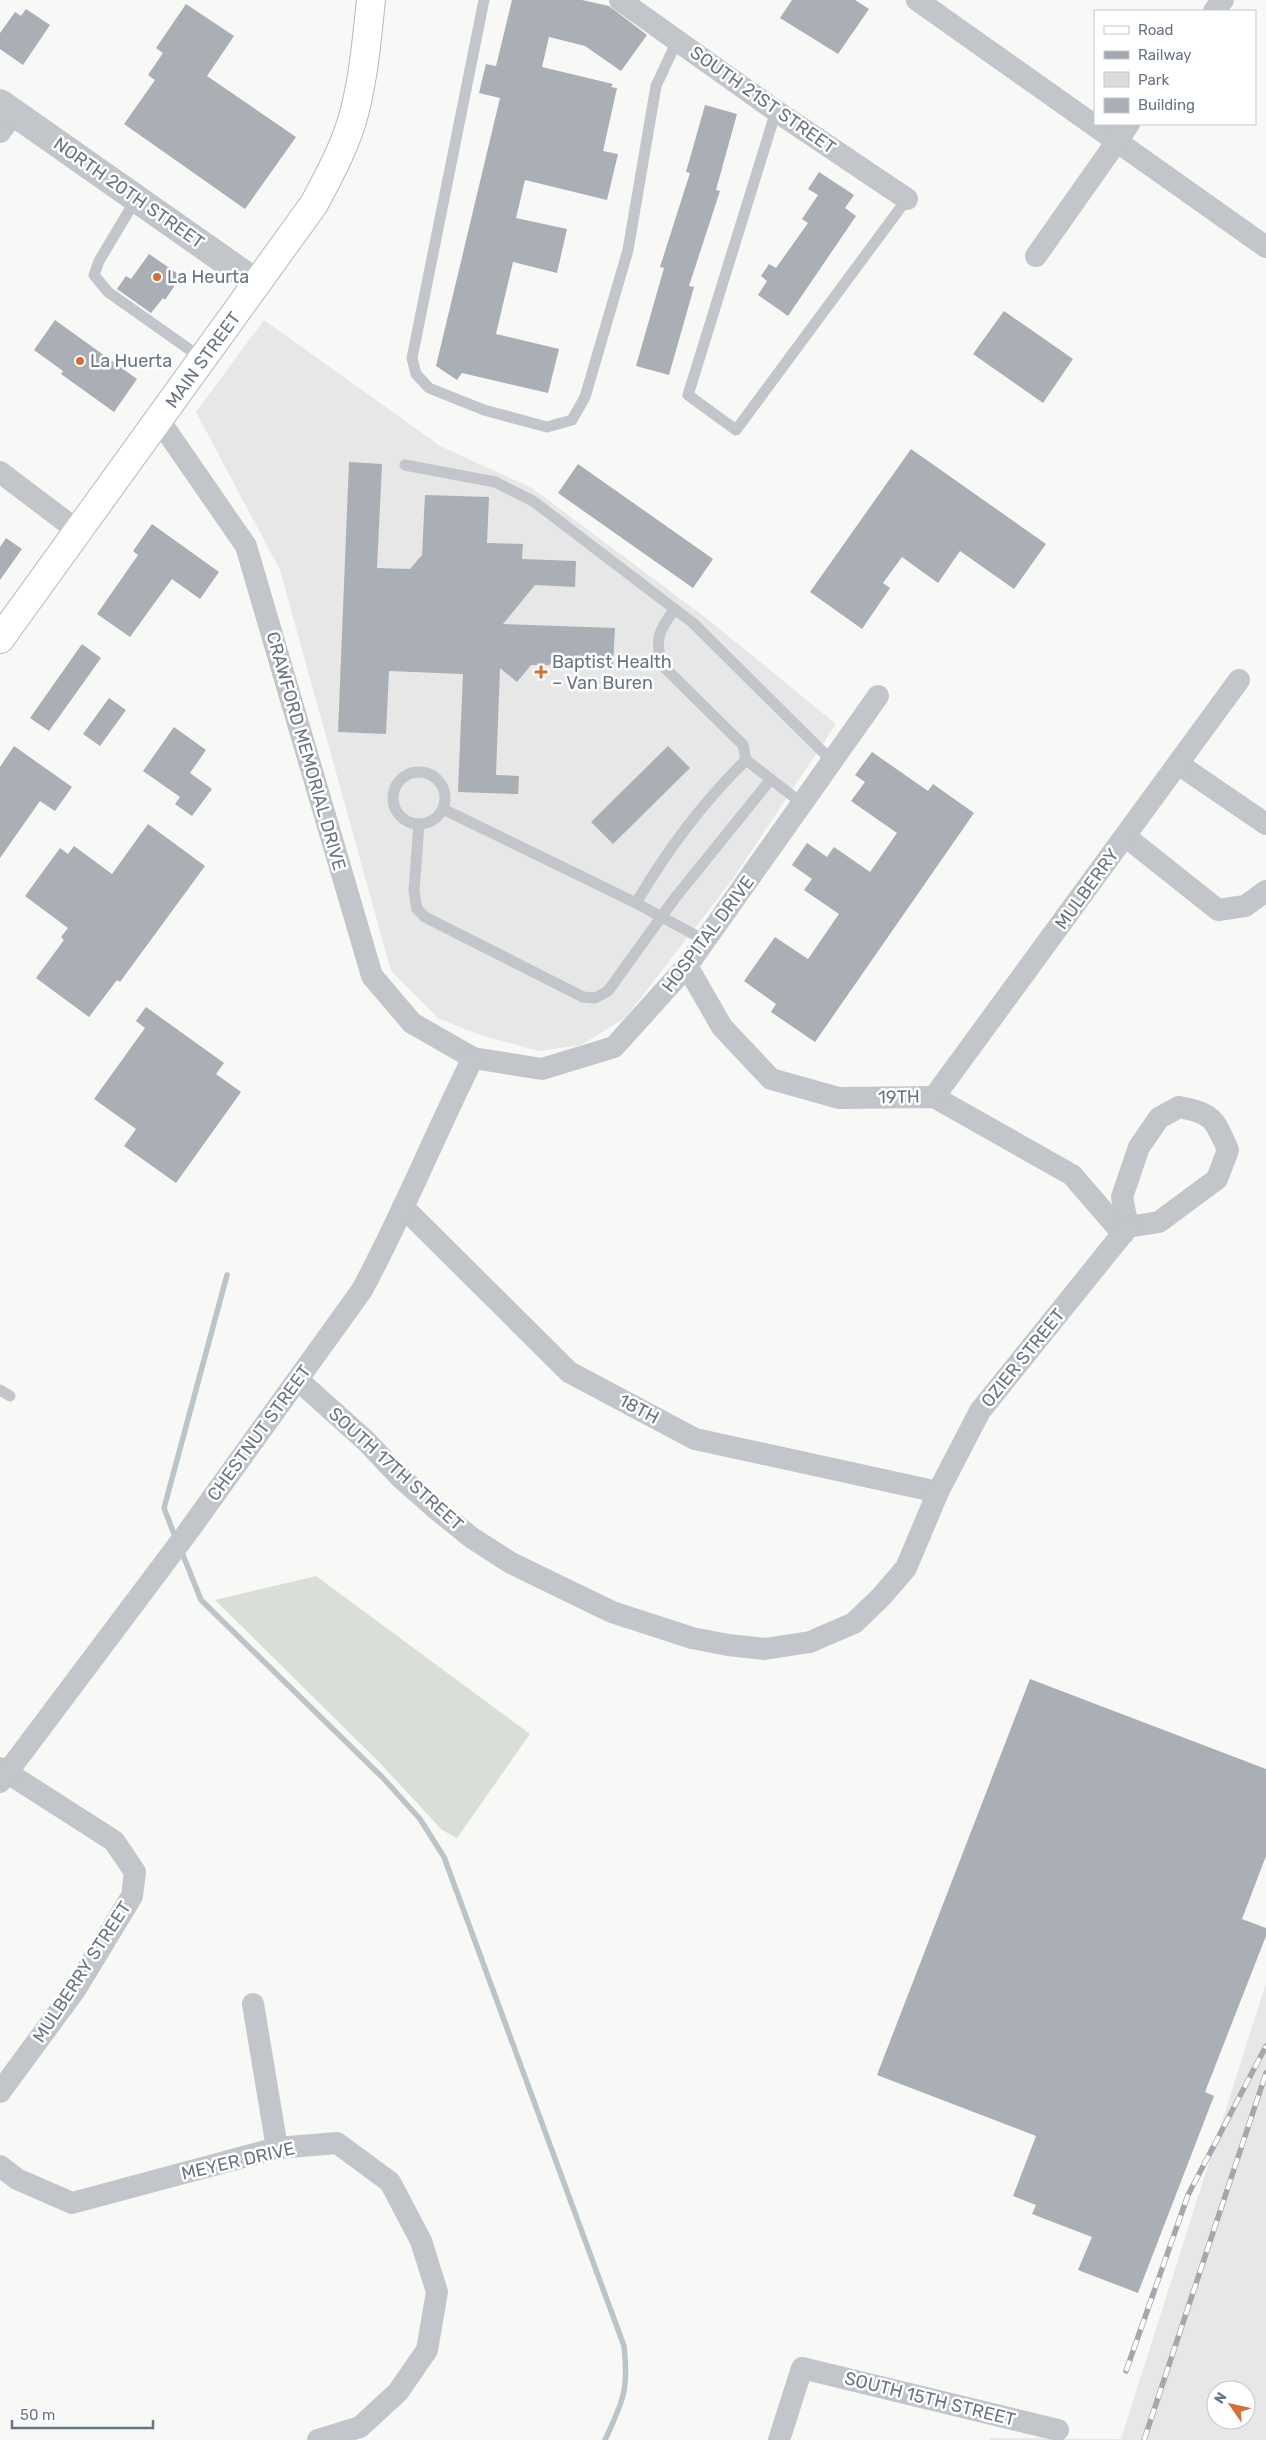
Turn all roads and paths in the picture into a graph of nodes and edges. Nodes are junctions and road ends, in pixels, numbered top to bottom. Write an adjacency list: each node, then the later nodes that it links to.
1 (371, 0): 17 (main road, MAIN STREET)
2 (484, 0): 7 (lane)
3 (620, 0): 7 (street, SOUTH 21ST STREET)
4 (916, 0): 9 (street)
5 (1223, 0): 6 (street)
6 (1215, 10)
7 (677, 41): 8 (street, SOUTH 21ST STREET)
8 (776, 111): 14 (street, SOUTH 21ST STREET); 14 (lane)
9 (1094, 114)
10 (5, 116): 13 (street, NORTH 20TH STREET)
11 (1112, 125): 12 (street)
12 (1123, 132): 15 (street); 16 (street)
13 (136, 199): 17 (street, NORTH 20TH STREET); 18 (lane)
14 (907, 199)
15 (1266, 247)
16 (1036, 256)
17 (258, 284): 18 (main road, MAIN STREET)
18 (203, 359): 19 (main road, MAIN STREET)
19 (159, 420): 22 (main road, MAIN STREET); 41 (street, CRAWFORD MEMORIAL DRIVE)
20 (405, 465): 23 (lane)
21 (0, 472): 22 (street)
22 (78, 531): 24 (main road, MAIN STREET)
23 (675, 610): 27 (lane); 28 (lane)
24 (0, 639)
25 (1239, 680): 29 (street, MULBERRY)
26 (878, 696): 28 (street, HOSPITAL DRIVE)
27 (746, 760): 30 (lane); 37 (lane)
28 (833, 762): 31 (street, HOSPITAL DRIVE)
29 (1178, 764): 34 (street); 35 (street, MULBERRY)
30 (771, 779): 31 (lane); 38 (lane)
31 (804, 804): 39 (street, HOSPITAL DRIVE)
32 (443, 808): 33 (lane); 33 (lane); 37 (lane)
33 (419, 824): 38 (lane)
34 (1266, 824)
35 (1126, 836): 36 (street); 42 (street, MULBERRY)
36 (1266, 891)
37 (636, 903): 38 (lane)
38 (661, 916): 39 (lane)
39 (706, 941): 40 (street, HOSPITAL DRIVE)
40 (687, 966): 41 (street, HOSPITAL DRIVE); 42 (street, 19TH)
41 (474, 1058): 43 (street, CHESTNUT STREET)
42 (934, 1096): 44 (street, 19TH)
43 (403, 1207): 45 (street, CHESTNUT STREET); 46 (street, 18TH)
44 (1126, 1230): 44 (street); 46 (street, OZIER STREET)
45 (298, 1380): 46 (street, SOUTH 17TH STREET); 47 (street, CHESTNUT STREET)
46 (938, 1492)
47 (2, 1774): 49 (street, MULBERRY STREET)
48 (253, 2004): 50 (street)
49 (0, 2092)
50 (277, 2148): 51 (street, MEYER DRIVE); 53 (street, MEYER DRIVE)
51 (0, 2166)
52 (1058, 2430): 54 (street, SOUTH 15TH STREET)
53 (318, 2440)
54 (779, 2440)

